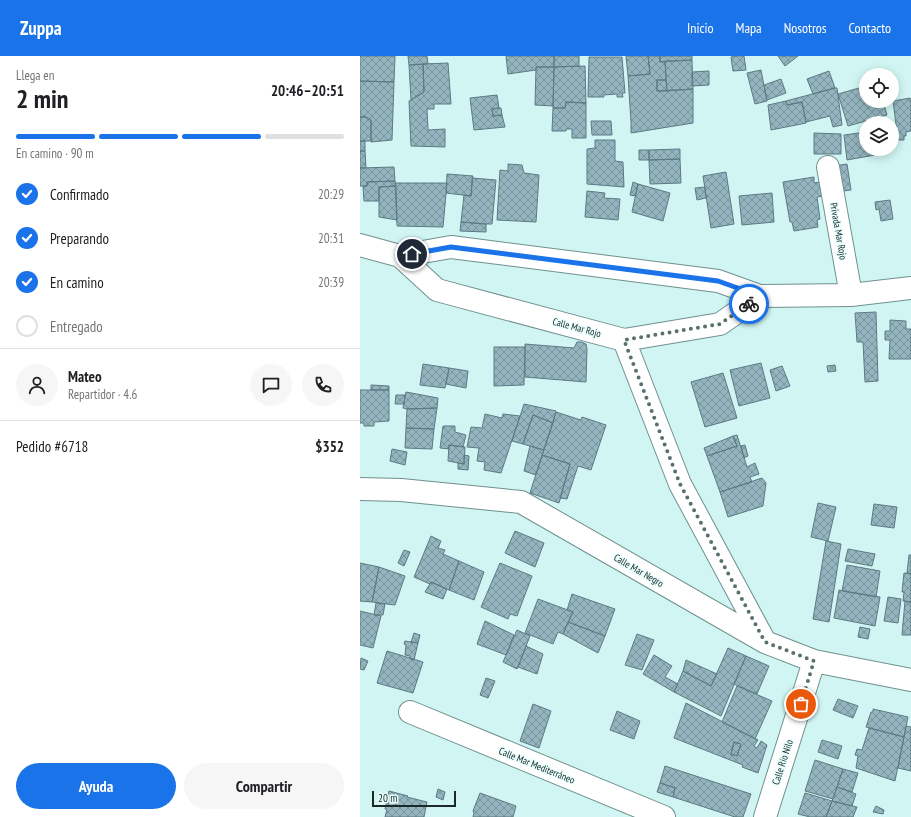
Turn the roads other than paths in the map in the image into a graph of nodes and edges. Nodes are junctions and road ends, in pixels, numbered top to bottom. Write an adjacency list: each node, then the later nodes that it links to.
1 (828, 167): 5 (street, Privada Mar Rojo)
2 (360, 245): 3 (street, Calle Mar Rojo)
3 (400, 256): 6 (street, Calle Mar Rojo); 7 (street, Calle Mar Rojo)
4 (911, 288): 5 (street, Calle Mar Rojo)
5 (851, 295): 6 (street, Calle Mar Rojo)
6 (760, 296): 7 (street, Calle Mar Rojo)
7 (624, 340): 9 (street)
8 (360, 489): 9 (street, Calle Mar Negro)
9 (765, 642): 10 (street, Calle Mar Negro)
10 (814, 661): 11 (street, Calle Mar Negro); 14 (street, Calle Río Nilo)
11 (911, 680)
12 (410, 712): 13 (street, Calle Mar Mediterráneo)
13 (664, 817)
14 (765, 817)

